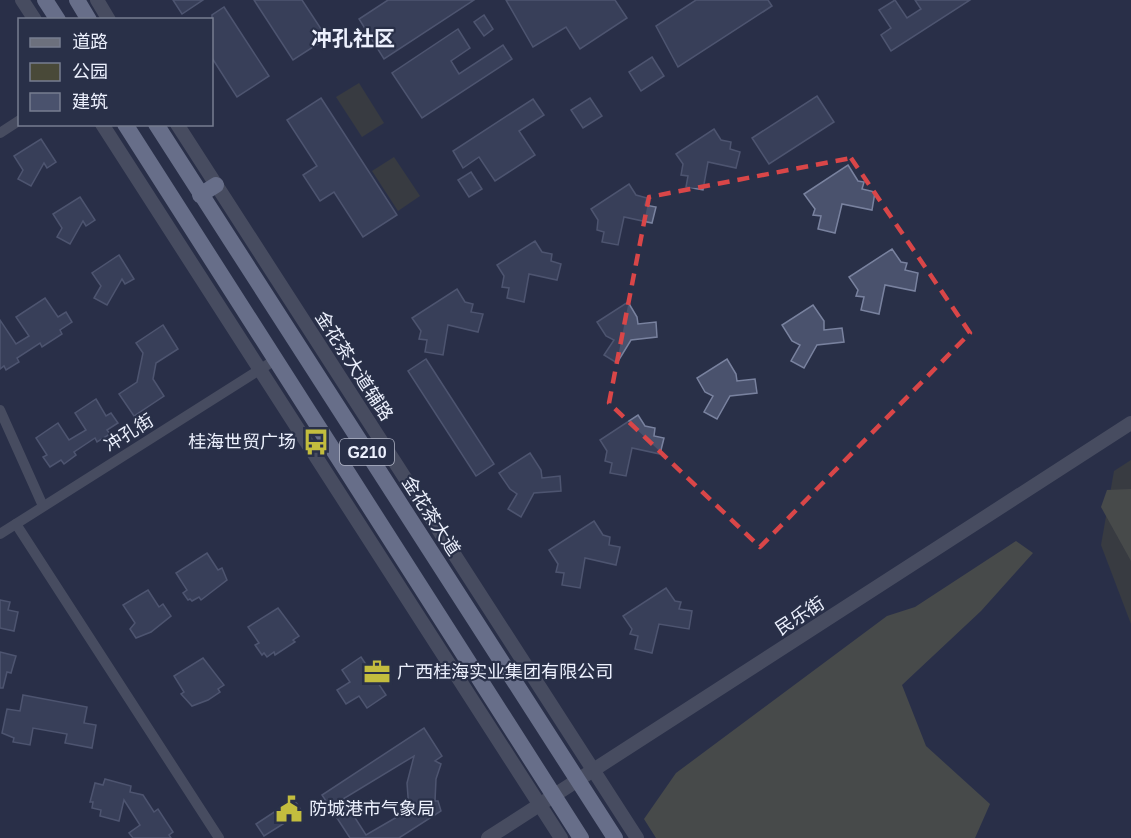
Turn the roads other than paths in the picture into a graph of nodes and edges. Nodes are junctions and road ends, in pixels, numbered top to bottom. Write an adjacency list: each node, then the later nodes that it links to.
1 (22, 0): 5 (street)
2 (45, 0): 6 (highway)
3 (77, 0): 7 (highway)
4 (97, 0): 8 (street)
5 (34, 18)
6 (57, 18)
7 (88, 18)
8 (108, 18)
9 (18, 121): 14 (street)
10 (103, 126): 18 (street)
11 (126, 126): 17 (highway, G210)
12 (157, 126): 16 (highway, 金花茶大道 / G210)
13 (178, 126): 15 (street, 金花茶大道辅路)
14 (0, 133)
15 (216, 185): 16 (highway); 24 (street, 金花茶大道辅路)
16 (200, 195): 25 (highway, 金花茶大道 / G210)
17 (275, 360): 18 (street, 冲孔街); 26 (highway, G210)
18 (260, 369): 21 (street, 冲孔街); 26 (street)
19 (0, 410): 21 (street)
20 (1131, 423): 24 (street, 民乐街)
21 (43, 506): 22 (street, 冲孔街)
22 (16, 524): 23 (street, 冲孔街); 27 (street)
23 (0, 534)
24 (593, 770): 25 (street, 民乐街); 32 (street, 金花茶大道辅路)
25 (578, 780): 26 (street, 民乐街); 31 (highway, 金花茶大道 / G210)
26 (547, 800): 28 (street, 民乐街); 29 (street); 30 (highway, G210)
27 (219, 838)
28 (488, 838)
29 (561, 838)
30 (581, 838)
31 (615, 838)
32 (637, 838)

